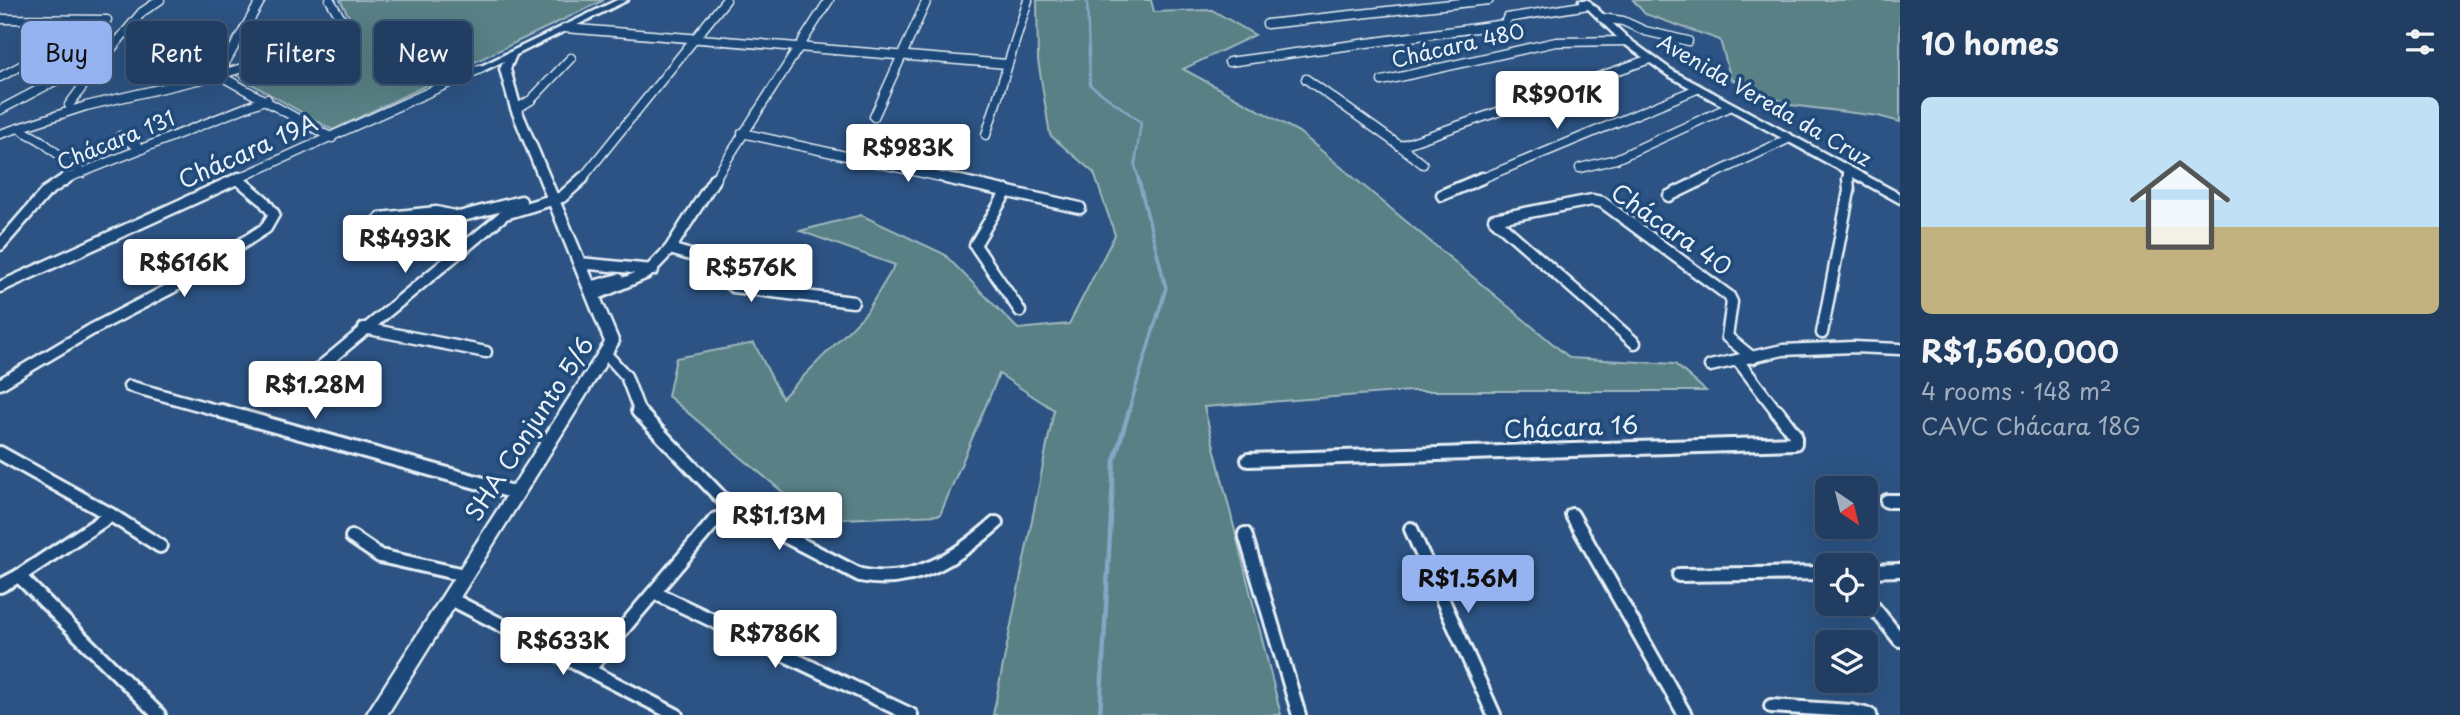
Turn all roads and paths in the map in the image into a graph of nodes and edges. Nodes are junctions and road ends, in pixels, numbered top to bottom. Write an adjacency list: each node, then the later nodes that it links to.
1 (160, 0): 19 (street)
2 (261, 0): 24 (street)
3 (330, 0): 28 (street)
4 (624, 0): 14 (street, Chácara 19A)
5 (726, 0): 15 (street)
6 (829, 0): 18 (street)
7 (927, 0): 21 (street)
8 (1027, 0): 26 (street)
9 (1489, 0): 13 (street)
10 (1585, 2): 11 (street, Avenida Vereda da Cruz); 25 (street)
11 (1602, 18): 16 (street, Avenida Vereda da Cruz); 17 (street)
12 (0, 19): 30 (street)
13 (1267, 24)
14 (565, 28): 15 (street); 20 (street, Chácara 19A)
15 (694, 38): 18 (street); 61 (street)
16 (1626, 41): 23 (street, Avenida Vereda da Cruz); 33 (street, Chácara 480)
17 (1688, 41)
18 (798, 47): 21 (street); 45 (street)
19 (112, 48)
20 (512, 54): 27 (street, Chácara 19A); 29 (street)
21 (901, 55): 26 (street); 43 (street)
22 (571, 58): 41 (street)
23 (1650, 59): 37 (street, Avenida Vereda da Cruz); 51 (street)
24 (227, 60)
25 (1229, 62)
26 (1007, 64): 47 (street)
27 (480, 69): 29 (street); 49 (street, Chácara 19A)
28 (227, 70)
29 (506, 74): 41 (street, SHA Conjunto 5/6)
30 (0, 76)
31 (227, 76): 38 (street)
32 (1306, 79): 51 (street)
33 (1382, 81)
34 (49, 84): 42 (street)
35 (85, 84): 39 (street)
36 (173, 84): 46 (street)
37 (1697, 89): 40 (street, Avenida Vereda da Cruz); 59 (street)
38 (267, 99): 49 (street); 52 (street, Chácara 131)
39 (69, 105)
40 (1729, 107): 50 (street, Avenida Vereda da Cruz); 54 (street)
41 (516, 109): 61 (street, SHA Conjunto 5/6)
42 (0, 110)
43 (874, 117)
44 (23, 131): 56 (street)
45 (742, 133): 58 (street); 66 (street)
46 (0, 134)
47 (986, 135)
48 (120, 136): 52 (street)
49 (332, 138): 57 (street, Chácara 19A)
50 (1788, 139): 55 (street, Avenida Vereda da Cruz); 60 (street)
51 (1399, 146): 53 (street)
52 (142, 149): 56 (street, Chácara 131)
53 (1423, 164)
54 (1580, 168)
55 (1848, 172): 62 (street, Avenida Vereda da Cruz); 74 (street)
56 (82, 173): 65 (street, Chácara 131)
57 (239, 180): 69 (street, Chácara 19A); 83 (street)
58 (1007, 191): 63 (street); 72 (street)
59 (1442, 195)
60 (1669, 196)
61 (551, 197): 64 (street); 67 (street, SHA Conjunto 5/6); 73 (street)
62 (1900, 200)
63 (1080, 208)
64 (380, 218)
65 (0, 245)
66 (670, 249): 68 (street); 71 (street)
67 (579, 263): 68 (street); 70 (street, SHA Conjunto 5/6)
68 (653, 270): 70 (street)
69 (0, 287)
70 (592, 292): 78 (street, SHA Conjunto 5/6)
71 (853, 302)
72 (1020, 311)
73 (364, 328): 77 (street); 82 (street)
74 (1822, 333)
75 (1635, 343): 79 (street, Chácara 40)
76 (1900, 349): 79 (street)
77 (486, 352)
78 (607, 355): 87 (street, SHA Conjunto 5/6); 91 (street)
79 (1753, 358): 80 (street)
80 (1739, 362): 81 (street); 86 (street, Chácara 16)
81 (1710, 366)
82 (302, 382)
83 (0, 384)
84 (129, 386): 87 (street)
85 (0, 453): 88 (street)
86 (1248, 460)
87 (516, 493): 99 (street, SHA Conjunto 5/6)
88 (111, 515): 95 (street); 101 (street)
89 (1572, 515): 115 (street)
90 (716, 519): 103 (street)
91 (996, 523)
92 (1411, 529): 114 (street)
93 (1245, 534): 113 (street)
94 (352, 537): 99 (street)
95 (160, 546)
96 (1900, 570): 97 (street)
97 (1878, 571)
98 (1815, 573): 100 (street)
99 (464, 575): 104 (street, SHA Conjunto 5/6)
100 (1679, 575)
101 (19, 576): 102 (street); 109 (street)
102 (0, 586)
103 (654, 593): 107 (street); 112 (street)
104 (449, 598): 107 (street); 110 (street, SHA Conjunto 5/6)
105 (1878, 613): 106 (street)
106 (1900, 640)
107 (588, 670): 111 (street)
108 (1771, 706): 116 (street)
109 (159, 715)
110 (376, 715)
111 (676, 715)
112 (911, 715)
113 (1299, 715)
114 (1494, 715)
115 (1685, 715)
116 (1870, 715)

